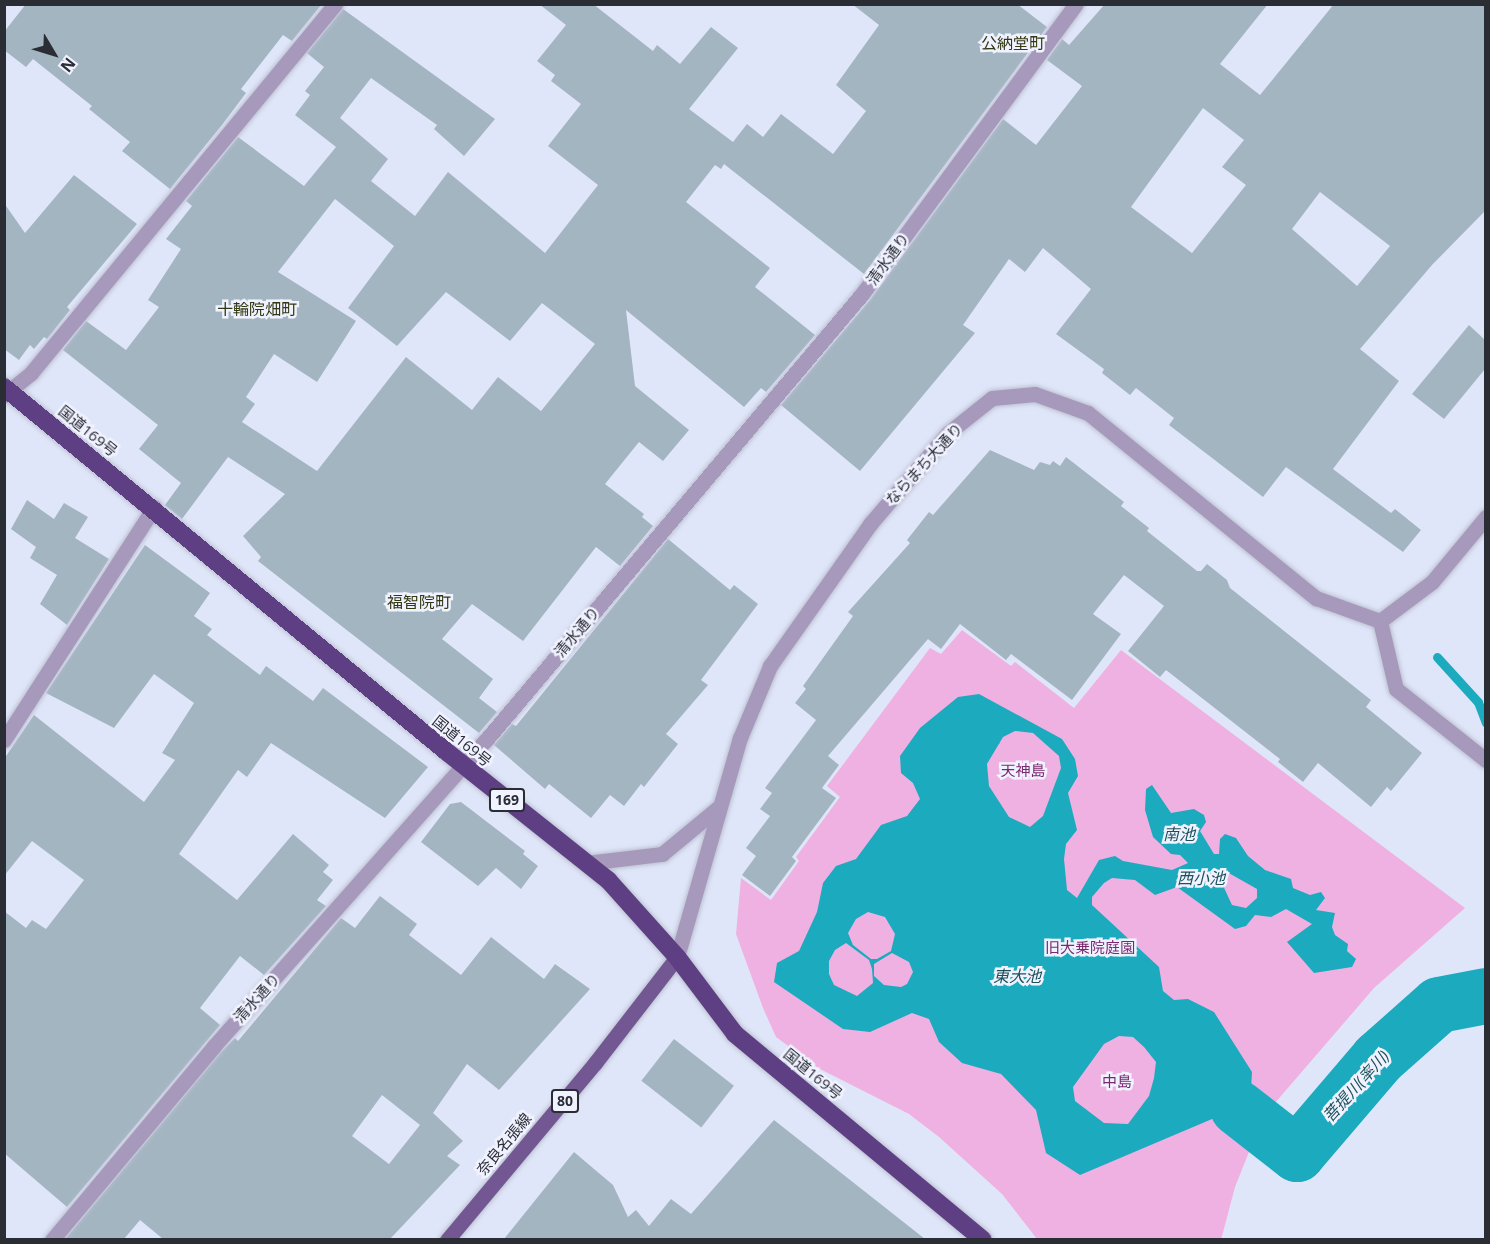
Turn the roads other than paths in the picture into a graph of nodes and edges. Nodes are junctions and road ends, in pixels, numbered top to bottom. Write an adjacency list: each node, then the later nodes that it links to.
1 (335, 4): 3 (street)
2 (1076, 4): 9 (street, 清水通り)
3 (6, 391): 4 (highway, 国道169号 / 169)
4 (154, 507): 7 (street); 9 (highway, 国道169号 / 169)
5 (1485, 517): 6 (street)
6 (1380, 621): 8 (street); 10 (street, ならまち大通り)
7 (4, 740)
8 (1485, 760)
9 (463, 765): 11 (highway, 国道169号 / 169); 13 (street, 清水通り)
10 (720, 806): 11 (street); 12 (street, ならまち大通り)
11 (586, 863): 12 (highway, 国道169号 / 169)
12 (676, 957): 14 (main road, 奈良名張線 / 80); 15 (highway, 国道169号 / 169)
13 (52, 1239)
14 (447, 1239)
15 (983, 1239)

